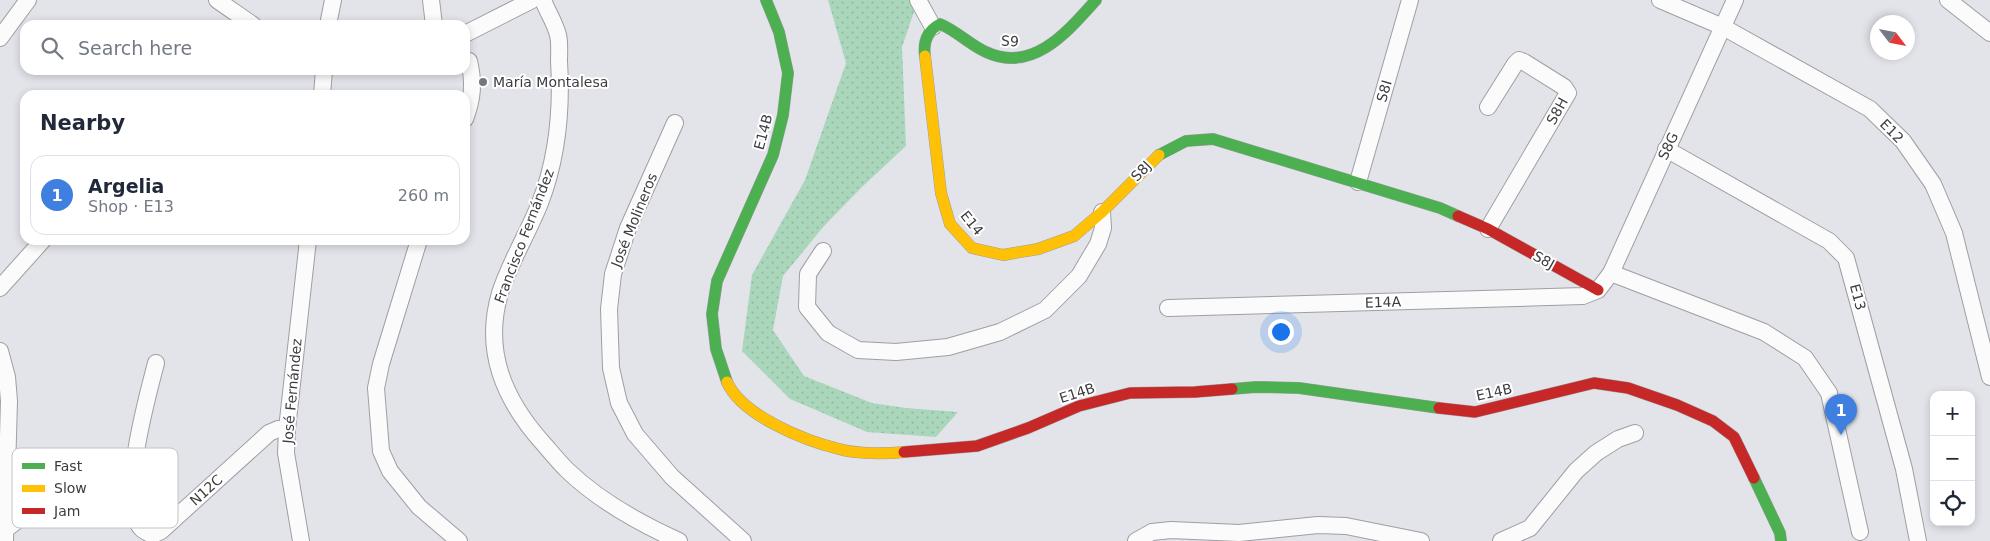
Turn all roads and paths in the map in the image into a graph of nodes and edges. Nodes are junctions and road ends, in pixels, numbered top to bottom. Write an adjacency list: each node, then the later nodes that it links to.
1 (28, 0): 21 (street)
2 (217, 0): 14 (street)
3 (333, 0): 15 (street)
4 (430, 0): 16 (street)
5 (532, 0): 19 (street)
6 (543, 0): 54 (street, Francisco Fernández)
7 (766, 0): 59 (street, E14B)
8 (918, 0): 17 (street)
9 (1096, 0): 17 (street, S9)
10 (1410, 0): 29 (street, S8I)
11 (1660, 0): 18 (street, E12)
12 (1735, 0): 18 (street, S8G)
13 (1948, 0): 20 (street)
14 (246, 20)
15 (329, 20)
16 (433, 20)
17 (933, 27): 30 (street, E14)
18 (1723, 27): 28 (street, S8G); 42 (street, E12)
19 (470, 31)
20 (1990, 33)
21 (0, 38)
22 (470, 61): 25 (street)
23 (321, 75): 24 (street)
24 (322, 90)
25 (470, 105)
26 (1488, 107): 31 (street, S8H)
27 (674, 123): 55 (street, José Molineros)
28 (1666, 149): 36 (street, S8G); 60 (street, E13)
29 (1358, 182): 30 (street, S8J); 31 (street, S8J)
30 (1102, 212): 35 (street)
31 (1488, 228): 38 (street, S8J)
32 (39, 245): 37 (street)
33 (307, 245): 43 (street, José Fernández)
34 (417, 245): 53 (street)
35 (823, 251)
36 (1610, 273): 38 (street, S8G); 49 (street)
37 (0, 288)
38 (1598, 290): 39 (street, E14A)
39 (1168, 308)
40 (0, 351): 50 (street)
41 (156, 363): 45 (street)
42 (1990, 377)
43 (287, 428): 46 (street, N12C); 52 (street, José Fernández)
44 (1634, 433): 51 (street)
45 (136, 448)
46 (178, 515)
47 (141, 528): 48 (street, N12C)
48 (163, 528)
49 (1860, 532)
50 (5, 535)
51 (1534, 535): 58 (street)
52 (301, 541)
53 (459, 541)
54 (679, 541)
55 (743, 541)
56 (1136, 541): 57 (street)
57 (1421, 541)
58 (1501, 541)
59 (1781, 541)
60 (1918, 541)

